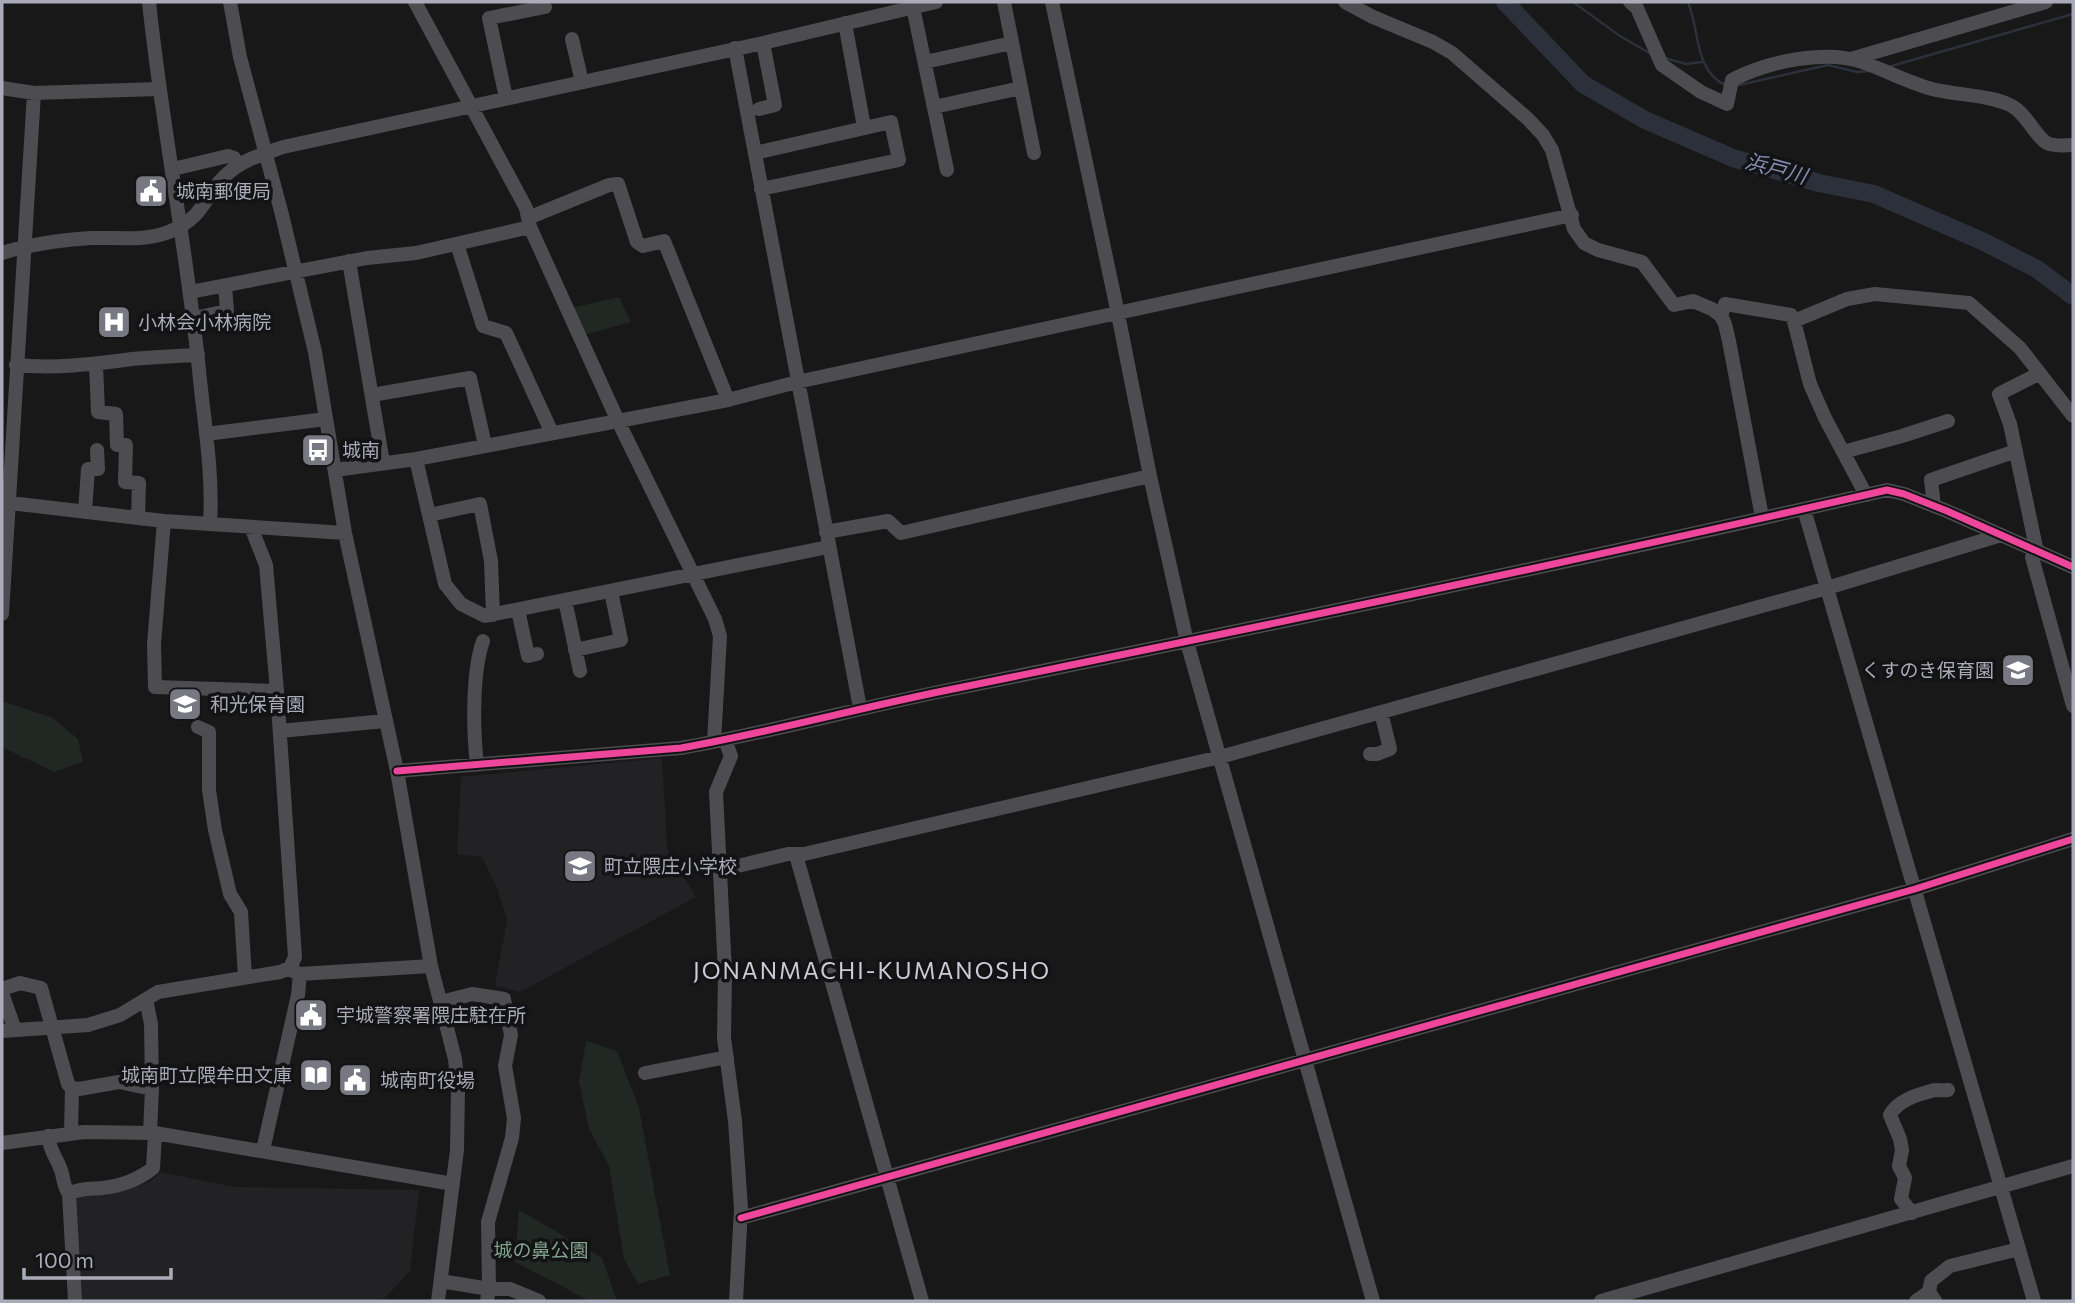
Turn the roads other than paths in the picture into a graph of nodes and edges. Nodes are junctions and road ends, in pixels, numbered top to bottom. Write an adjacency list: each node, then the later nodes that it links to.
1 (149, 2): 22 (street)
2 (230, 2): 30 (street)
3 (417, 2): 25 (street)
4 (936, 2): 11 (street)
5 (1004, 2): 15 (street)
6 (1052, 2): 47 (street)
7 (1345, 2): 37 (street)
8 (1630, 2): 17 (street)
9 (2046, 2): 17 (street)
10 (545, 7): 24 (street)
11 (913, 7): 12 (street); 18 (street)
12 (845, 23): 14 (street); 28 (street)
13 (572, 38): 19 (street)
14 (763, 43): 16 (street); 27 (street)
15 (1012, 43): 18 (street); 21 (street)
16 (736, 48): 19 (street); 31 (street)
17 (1849, 59): 29 (street)
18 (925, 62): 26 (street)
19 (582, 82): 24 (street)
20 (2, 88): 23 (street)
21 (1021, 88): 26 (street); 32 (street)
22 (158, 89): 23 (street); 34 (street)
23 (34, 93): 41 (street)
24 (506, 99): 25 (street)
25 (470, 106): 30 (street); 38 (street)
26 (934, 107): 35 (street)
27 (759, 108)
28 (864, 127): 31 (street); 36 (street)
29 (2073, 145)
30 (266, 153): 33 (street); 44 (street)
31 (755, 153): 36 (street)
32 (1034, 153)
33 (239, 165): 34 (street); 39 (street)
34 (173, 169): 39 (street)
35 (947, 170)
36 (761, 189): 55 (street)
37 (1572, 215): 47 (street); 48 (street)
38 (529, 223): 40 (street); 58 (street); 61 (street)
39 (181, 225): 41 (street); 46 (street)
40 (457, 244): 43 (street); 63 (street)
41 (24, 246): 42 (street); 52 (street)
42 (2, 253)
43 (349, 261): 44 (street); 57 (street)
44 (296, 273): 45 (street); 60 (street)
45 (225, 286): 46 (street); 49 (street)
46 (190, 292): 49 (street)
47 (1118, 314): 55 (street); 72 (street)
48 (1721, 316): 50 (street); 79 (street)
49 (194, 318): 51 (street)
50 (1794, 321): 54 (street); 68 (street)
51 (198, 355): 53 (street); 64 (street)
52 (16, 365): 53 (street); 56 (street)
53 (96, 365): 80 (street)
54 (2038, 374): 59 (street); 67 (street)
55 (797, 382): 58 (street); 84 (street)
56 (8, 384): 74 (street)
57 (372, 396): 65 (street); 70 (street)
58 (728, 400): 61 (street)
59 (2073, 416)
60 (326, 419): 64 (street); 71 (street)
61 (618, 421): 63 (street); 90 (street)
62 (1948, 421): 68 (street)
63 (552, 433): 65 (street)
64 (206, 434): 82 (street)
65 (485, 445): 69 (street)
66 (97, 450): 77 (street)
67 (2016, 451): 75 (street); 88 (street)
68 (1843, 452): 73 (street)
69 (416, 459): 70 (street); 78 (street)
70 (383, 463): 71 (street)
71 (335, 470): 85 (street)
72 (1150, 476): 84 (street); 98 (street)
73 (1866, 495): 75 (street); 76 (street)
74 (4, 502): 77 (street); 95 (street)
75 (1934, 506): 86 (street)
76 (1804, 509): 79 (street); 91 (street)
77 (85, 512): 80 (street)
78 (429, 514): 96 (street); 96 (street)
79 (1762, 517): 98 (street)
80 (138, 518): 81 (street)
81 (164, 521): 82 (street); 102 (street)
82 (210, 523): 83 (street)
83 (251, 527): 85 (street); 102 (street)
84 (826, 532): 87 (street)
85 (345, 533): 106 (street)
86 (2001, 536): 88 (street); 91 (street)
87 (828, 548): 90 (street); 104 (street)
88 (2037, 552): 89 (street); 103 (street)
89 (2073, 567)
90 (693, 574): 92 (street); 109 (street)
91 (1827, 588): 105 (street); 117 (street)
92 (611, 591): 93 (street); 99 (street)
93 (565, 600): 94 (street); 99 (street)
94 (518, 610): 96 (street); 100 (street)
95 (2, 614)
96 (493, 615)
97 (483, 641): 112 (street)
98 (1187, 642): 104 (street); 111 (street)
99 (575, 650): 101 (street)
100 (537, 654)
101 (580, 671)
102 (277, 691): 108 (street)
103 (2073, 706)
104 (860, 708): 109 (street)
105 (1381, 712): 110 (street); 111 (street)
106 (385, 721): 108 (street); 113 (street)
107 (198, 727): 120 (street)
108 (280, 731): 119 (street)
109 (720, 741): 112 (street); 116 (street)
110 (1370, 754)
111 (1220, 757): 115 (street); 127 (street)
112 (477, 764): 113 (street)
113 (397, 771): 118 (street)
114 (2073, 839): 117 (street)
115 (796, 855): 116 (street); 138 (street)
116 (721, 870): 126 (street)
117 (1915, 888): 127 (street); 140 (street)
118 (431, 966): 119 (street); 123 (street)
119 (295, 971): 120 (street); 136 (street)
120 (246, 977): 122 (street)
121 (2, 991): 124 (street); 125 (street)
122 (146, 999): 124 (street); 130 (street)
123 (441, 1002): 139 (street); 146 (street)
124 (53, 1027): 125 (street); 129 (street)
125 (8, 1030)
126 (727, 1057): 128 (street); 143 (street)
127 (1305, 1060): 138 (street); 153 (street)
128 (645, 1073)
129 (72, 1088): 130 (street); 132 (street)
130 (152, 1089): 133 (street)
131 (1948, 1090): 142 (street)
132 (71, 1133): 133 (street); 134 (street)
133 (153, 1133): 136 (street); 141 (street)
134 (48, 1136): 135 (street); 141 (street)
135 (2, 1143)
136 (263, 1150): 139 (street)
137 (2073, 1167): 140 (street)
138 (887, 1178): 143 (street); 152 (street)
139 (453, 1184): 145 (street)
140 (2002, 1187): 142 (street); 144 (street)
141 (69, 1194): 148 (street)
142 (1912, 1213): 154 (street)
143 (741, 1218): 151 (street)
144 (2020, 1249): 147 (street); 156 (street)
145 (441, 1281): 146 (street); 149 (street)
146 (488, 1295): 150 (street)
147 (1932, 1297): 155 (street)
148 (75, 1301)
149 (438, 1301)
150 (540, 1301)
151 (736, 1301)
152 (922, 1301)
153 (1373, 1301)
154 (1601, 1301)
155 (1916, 1301)
156 (2034, 1301)

